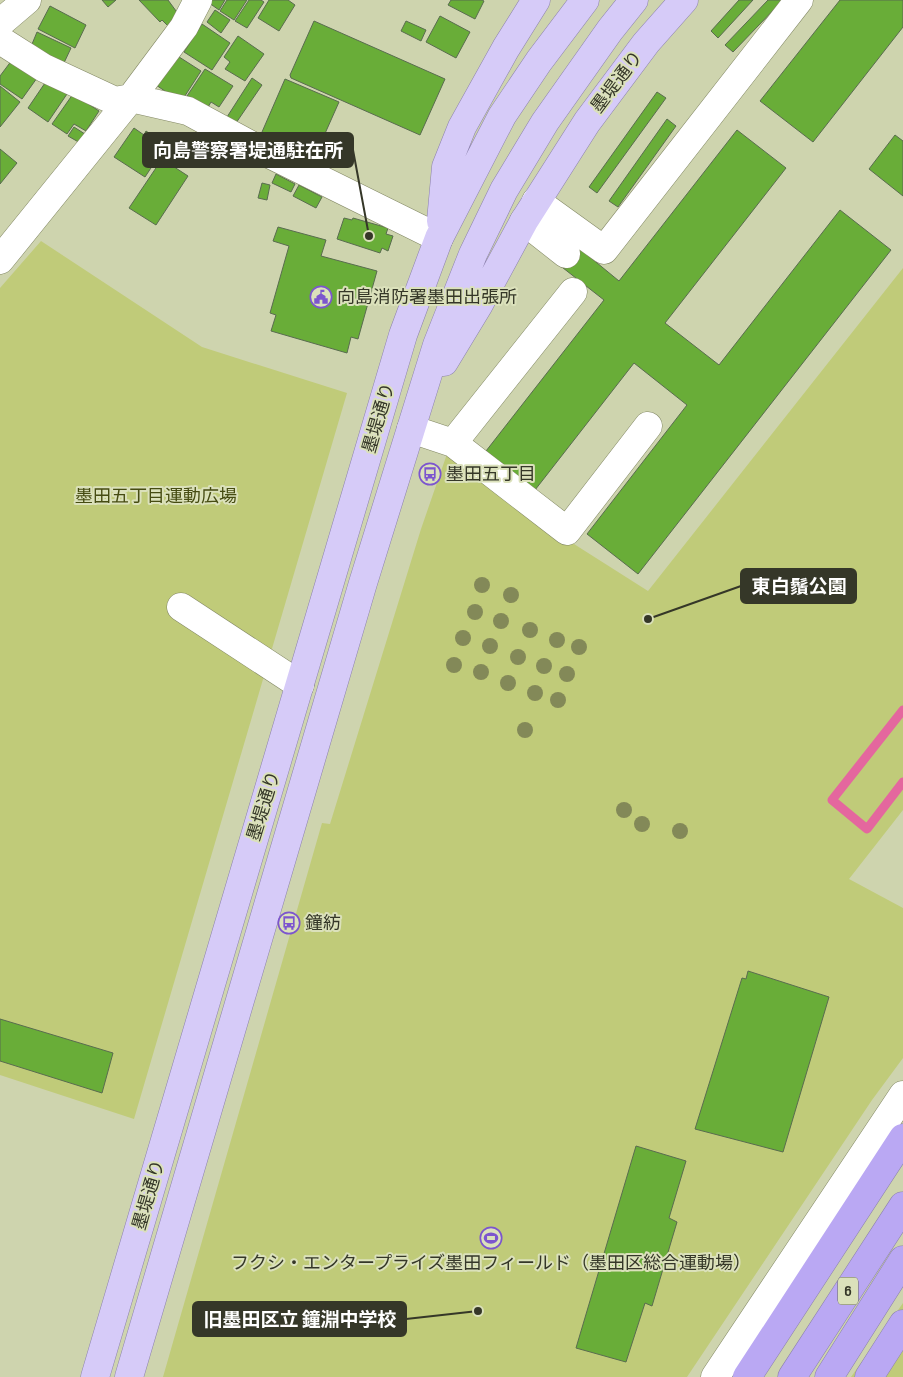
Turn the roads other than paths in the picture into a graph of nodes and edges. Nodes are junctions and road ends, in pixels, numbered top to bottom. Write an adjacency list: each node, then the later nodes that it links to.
1 (27, 0): 8 (street)
2 (198, 0): 10 (street)
3 (536, 0): 12 (main road, 墨堤通り)
4 (585, 0): 12 (main road, 墨堤通り)
5 (634, 0): 16 (main road, 墨堤通り)
6 (684, 0): 11 (main road, 墨堤通り)
7 (799, 0): 11 (street)
8 (0, 23)
9 (4, 51): 10 (street)
10 (130, 98): 12 (street); 14 (street)
11 (530, 211): 13 (street); 16 (main road, 墨堤通り)
12 (439, 238): 21 (main road, 墨堤通り)
13 (566, 254)
14 (0, 260)
15 (573, 292): 19 (street)
16 (420, 402): 18 (main road, 墨堤通り)
17 (648, 426): 19 (street)
18 (411, 429): 19 (street); 28 (main road, 墨堤通り)
19 (453, 443)
20 (181, 607): 21 (street)
21 (300, 685): 27 (main road, 墨堤通り)
22 (903, 1095): 29 (street)
23 (903, 1138): 30 (highway)
24 (903, 1206): 31 (highway, 6)
25 (903, 1260): 32 (highway)
26 (903, 1324): 33 (highway)
27 (95, 1377)
28 (129, 1377)
29 (715, 1377)
30 (747, 1377)
31 (792, 1377)
32 (829, 1377)
33 (869, 1377)

